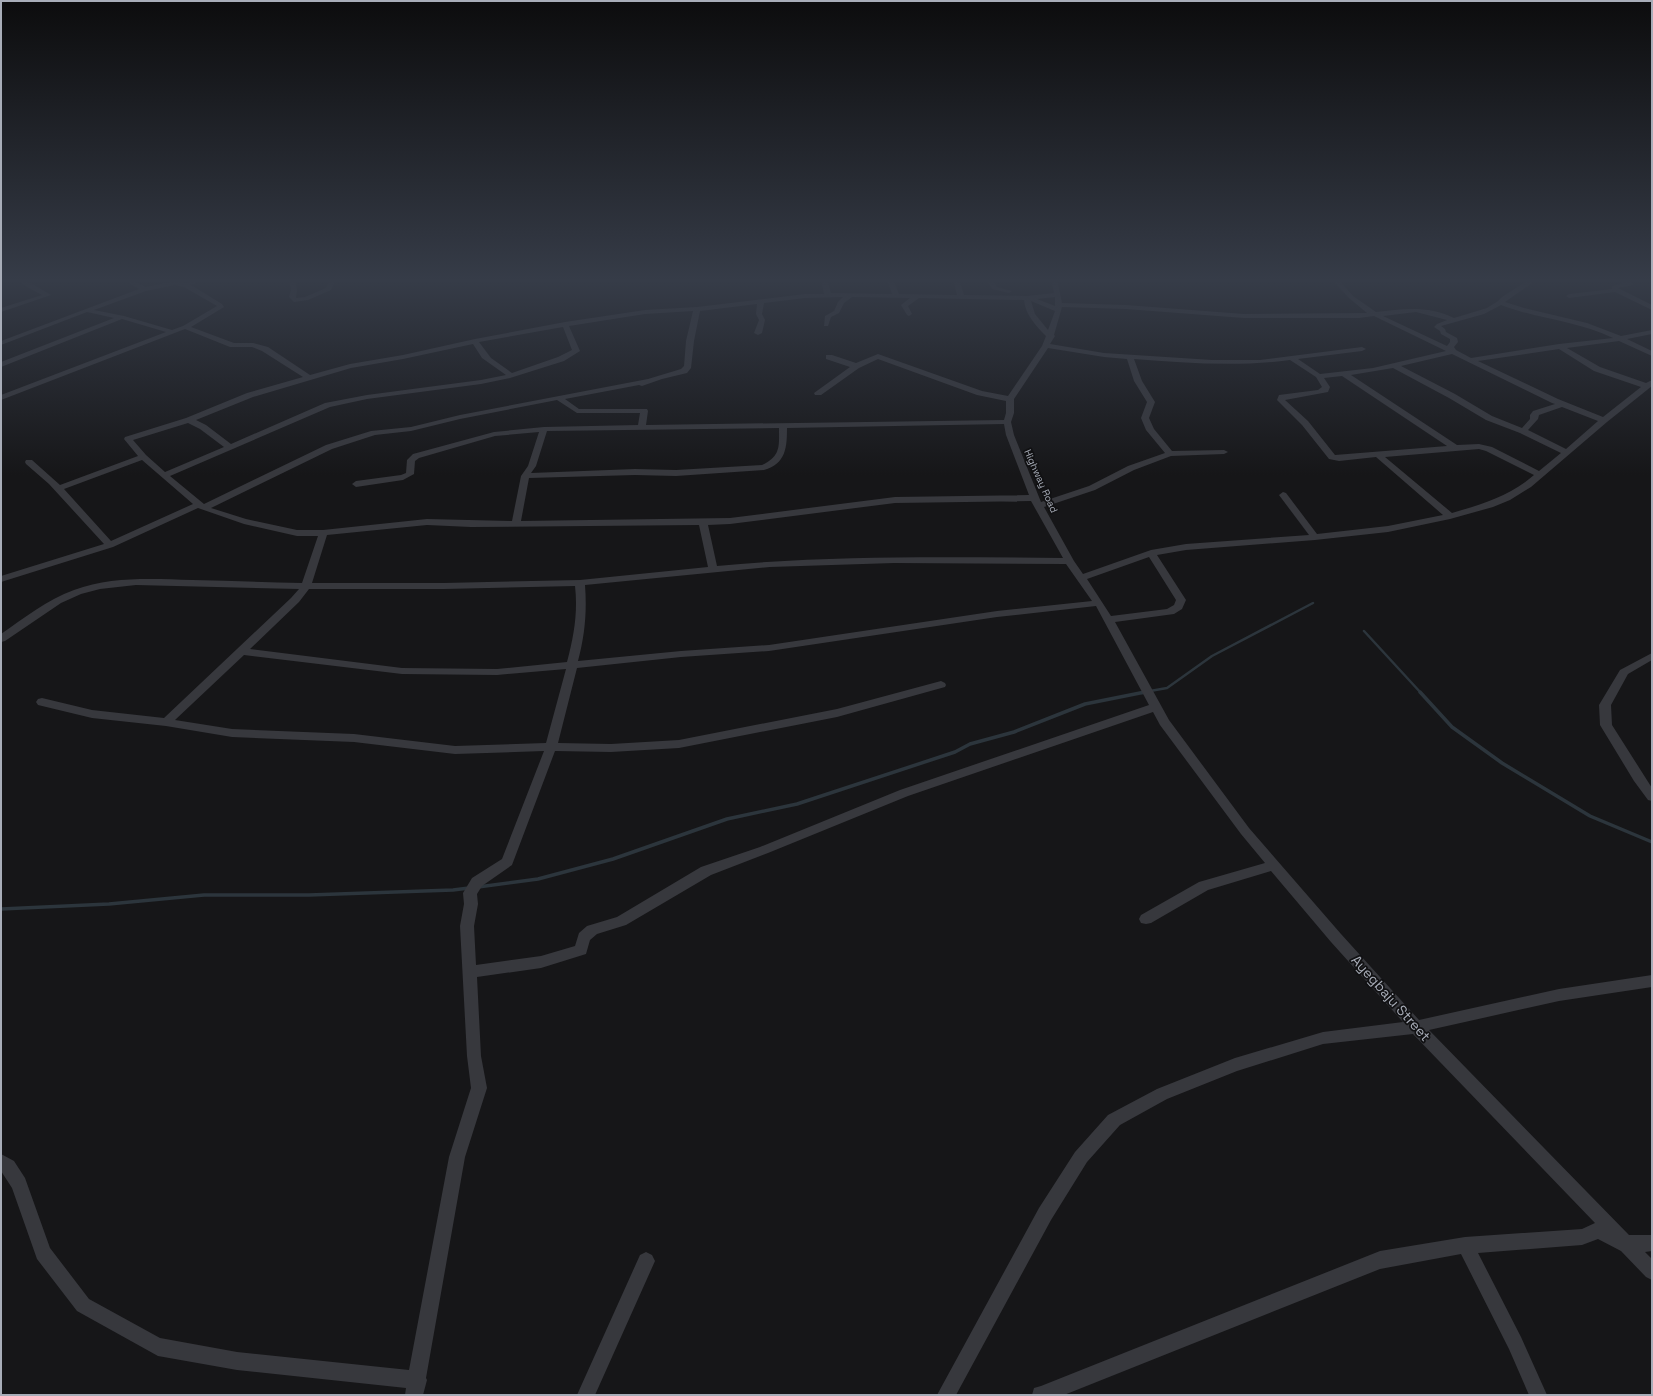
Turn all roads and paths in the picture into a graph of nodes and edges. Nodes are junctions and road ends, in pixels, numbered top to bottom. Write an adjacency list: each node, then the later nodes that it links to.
1 (54, 344): 21 (street)
2 (141, 344): 31 (street)
3 (235, 344): 27 (street)
4 (461, 344): 27 (street)
5 (477, 344): 25 (street)
6 (573, 344): 25 (street)
7 (690, 344): 28 (street)
8 (1437, 344): 15 (street)
9 (1452, 344): 15 (street)
10 (1575, 344): 13 (street)
11 (1630, 344): 16 (street)
12 (1046, 346): 18 (street); 32 (street, Highway Road)
13 (1559, 346): 20 (street); 29 (street)
14 (1362, 349): 19 (street)
15 (1453, 352): 20 (street); 23 (street)
16 (1652, 354)
17 (828, 357): 22 (street)
18 (1130, 357): 19 (street); 45 (street)
19 (1291, 358): 26 (street)
20 (1472, 360): 33 (street)
21 (1, 365)
22 (856, 366): 30 (street); 32 (street)
23 (1395, 366): 24 (street); 40 (street)
24 (1345, 374): 26 (street); 42 (street)
25 (510, 376): 41 (street)
26 (1320, 376): 46 (street)
27 (308, 377): 34 (street)
28 (649, 381): 38 (street); 56 (street)
29 (1650, 384): 35 (street)
30 (818, 392)
31 (1, 398)
32 (1010, 399): 36 (street, Highway Road)
33 (1562, 404): 35 (street); 40 (street)
34 (189, 420): 41 (street); 47 (street)
35 (1604, 420): 44 (street)
36 (1007, 422): 37 (street); 55 (street, Highway Road)
37 (783, 426): 38 (street); 51 (street)
38 (642, 427): 39 (street)
39 (544, 429): 51 (street); 52 (street)
40 (1523, 431): 44 (street)
41 (230, 447): 49 (street)
42 (1455, 448): 46 (street); 50 (street)
43 (1224, 452): 45 (street)
44 (1566, 452): 50 (street)
45 (1170, 454): 55 (street)
46 (1377, 454): 57 (street)
47 (143, 457): 49 (street); 53 (street)
48 (29, 462): 53 (street)
49 (165, 475): 56 (street)
50 (1540, 475): 57 (street)
51 (525, 476): 59 (street)
52 (356, 484)
53 (57, 489): 62 (street)
54 (1283, 495): 61 (street)
55 (1036, 502): 58 (street); 64 (street, Highway Road)
56 (200, 506): 60 (street); 62 (street)
57 (1450, 516): 61 (street)
58 (703, 522): 59 (street); 65 (street)
59 (516, 523): 60 (street)
60 (323, 533): 69 (street)
61 (1315, 537): 63 (street)
62 (110, 545): 67 (street)
63 (1151, 553): 66 (street); 71 (street)
64 (1069, 561): 65 (street); 66 (street, Highway Road)
65 (713, 568): 68 (street)
66 (1080, 578): 70 (street, Highway Road)
67 (1, 579)
68 (580, 583): 69 (street); 75 (street)
69 (306, 586): 72 (street); 73 (street)
70 (1099, 603): 71 (street, Highway Road); 75 (street)
71 (1108, 620): 78 (street, Highway Road)
72 (1, 639)
73 (242, 651): 75 (street); 79 (street)
74 (1652, 656): 81 (street)
75 (571, 665): 80 (street)
76 (941, 685): 80 (street)
77 (42, 702): 79 (street)
78 (1154, 705): 82 (street, Ayegbaju Street); 84 (street)
79 (166, 722): 80 (street)
80 (551, 747): 84 (street)
81 (1652, 798)
82 (1274, 865): 83 (street); 86 (street, Ayegbaju Street)
83 (1146, 919)
84 (470, 972): 93 (street)
85 (1652, 981): 86 (street)
86 (1416, 1027): 89 (street, Ayegbaju Street); 95 (street)
87 (1, 1162): 93 (street)
88 (1652, 1243): 89 (street)
89 (1625, 1244): 90 (street); 92 (street, Ayegbaju Street)
90 (1465, 1245): 96 (street); 97 (street)
91 (646, 1261): 94 (street)
92 (1652, 1271)
93 (416, 1387)
94 (586, 1395)
95 (946, 1395)
96 (1041, 1395)
97 (1538, 1395)

